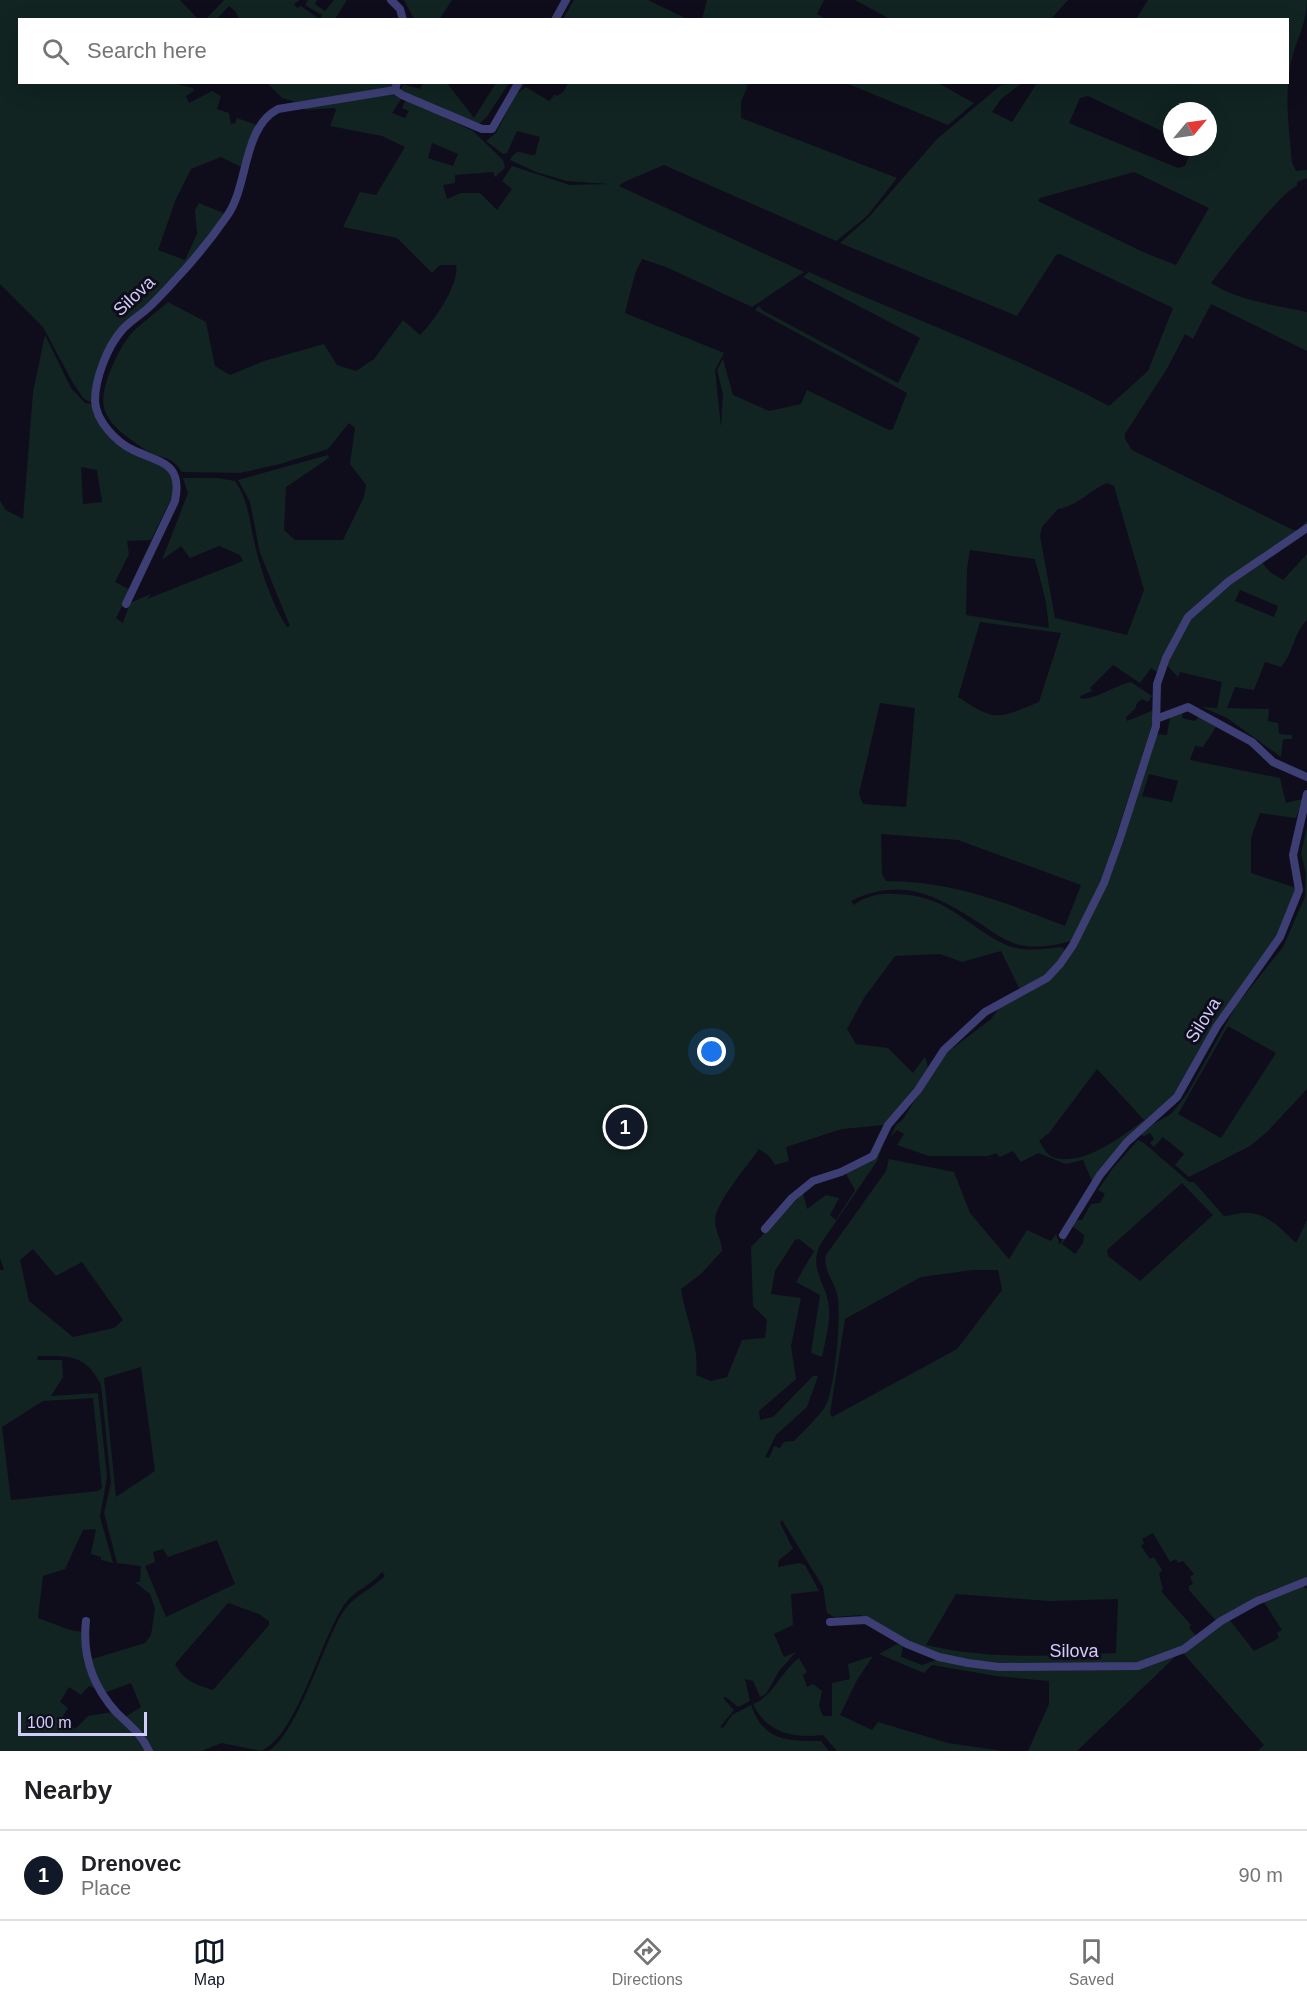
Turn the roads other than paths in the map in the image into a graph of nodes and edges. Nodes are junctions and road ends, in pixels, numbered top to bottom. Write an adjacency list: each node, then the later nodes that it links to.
1 (391, 0): 3 (street)
2 (567, 0): 4 (street)
3 (402, 18)
4 (556, 18)
5 (518, 84): 6 (street, Silova)
6 (396, 86): 8 (street, Silova)
7 (1307, 528): 9 (street)
8 (126, 604)
9 (1156, 719): 10 (street); 12 (street)
10 (1307, 777)
11 (1307, 794): 13 (street, Silova)
12 (765, 1229)
13 (1063, 1234)
14 (1307, 1581): 16 (street, Silova)
15 (86, 1621): 17 (street)
16 (830, 1622)
17 (149, 1751)

